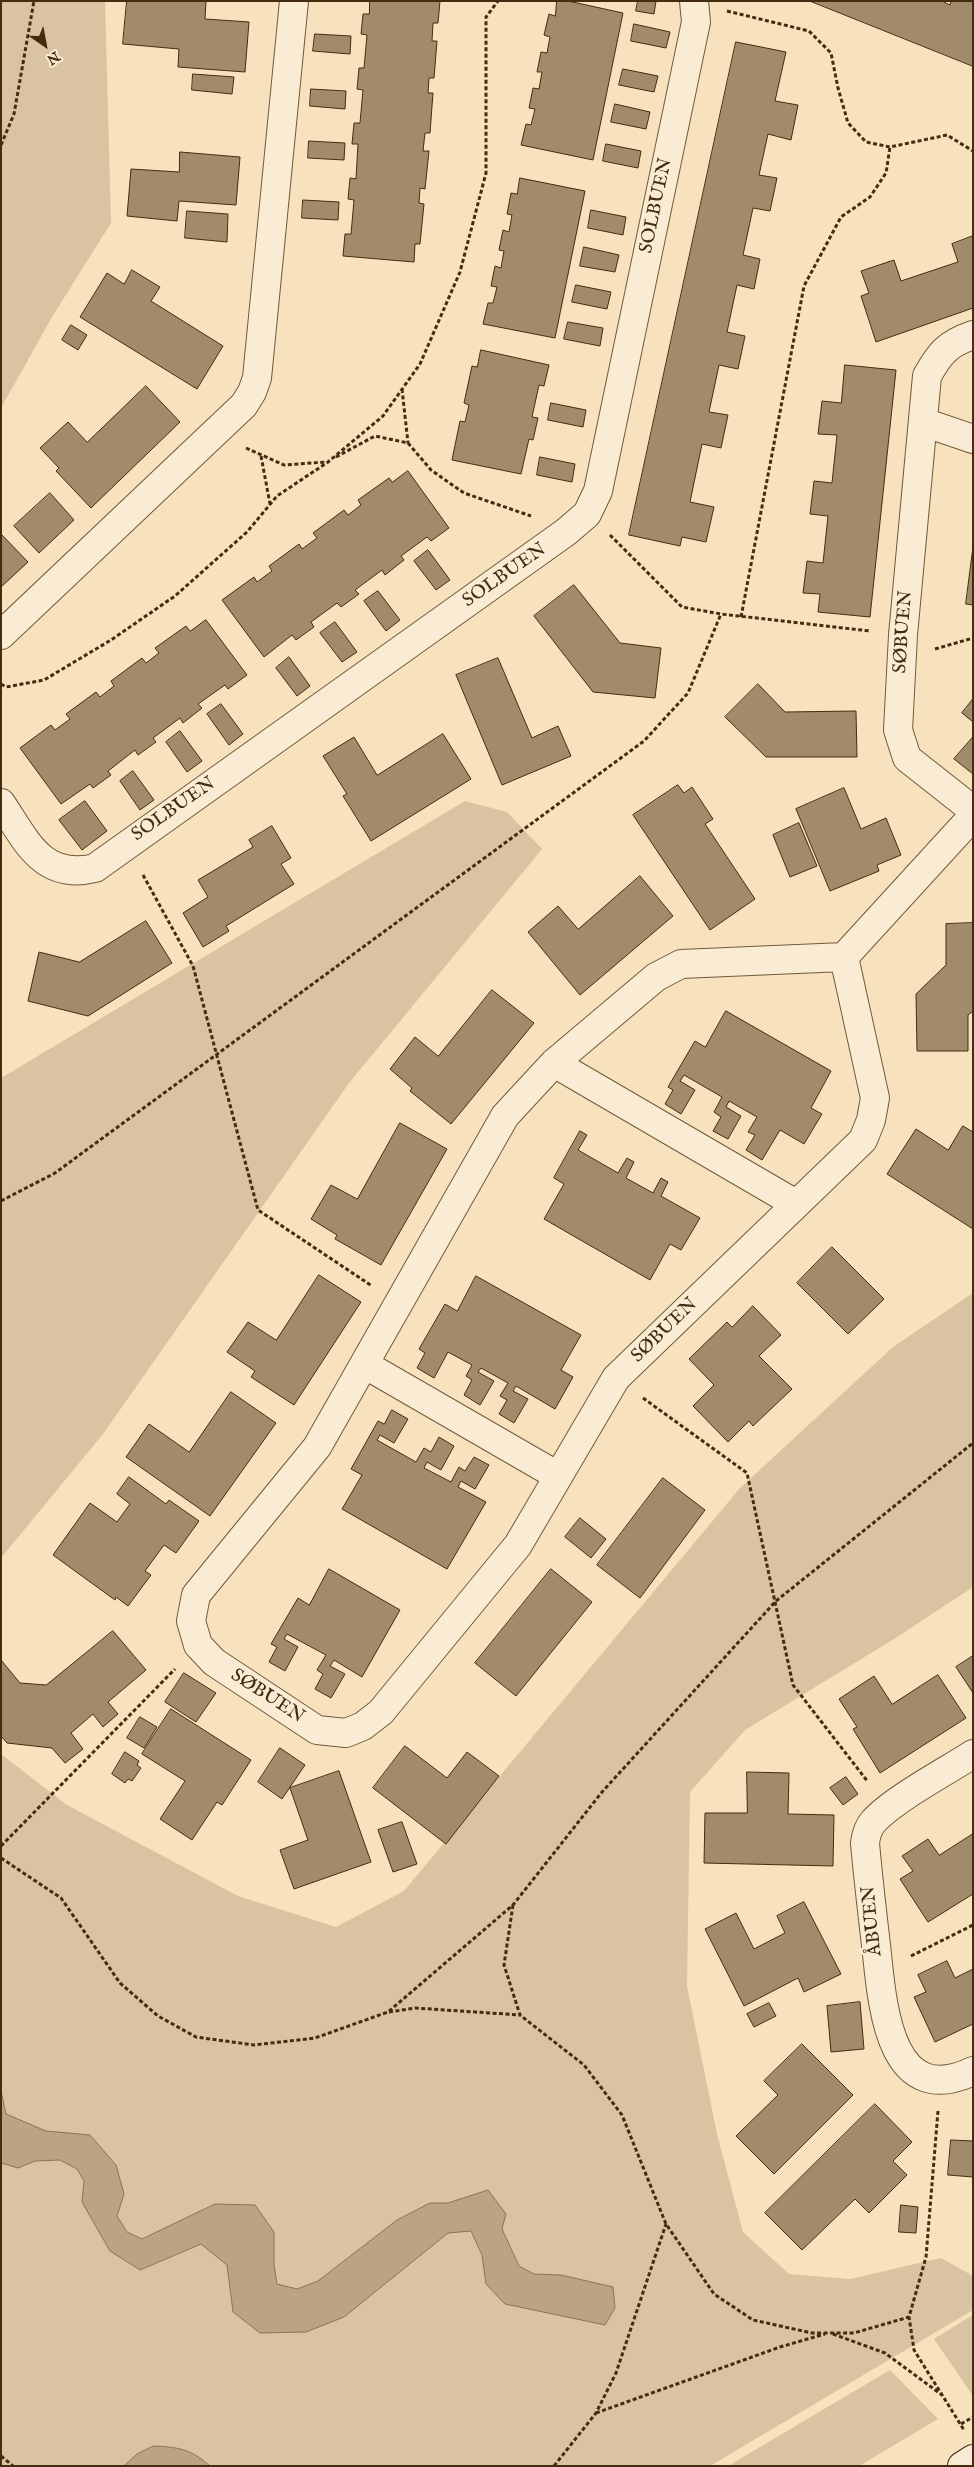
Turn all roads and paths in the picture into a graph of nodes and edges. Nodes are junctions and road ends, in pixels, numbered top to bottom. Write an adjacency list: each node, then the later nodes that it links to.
1 (34, 1): 5 (path)
2 (294, 1): 11 (street)
3 (498, 1): 9 (path)
4 (695, 2): 6 (path); 17 (street, SOLBUEN)
5 (1, 145)
6 (890, 147): 7 (path); 20 (path)
7 (973, 151)
8 (973, 335): 10 (street, SØBUEN)
9 (402, 389): 13 (path); 15 (path)
10 (923, 422): 12 (street); 22 (street, SØBUEN)
11 (221, 426): 14 (path); 21 (street)
12 (973, 439)
13 (408, 443): 15 (path); 18 (path)
14 (261, 455): 15 (path); 16 (path)
15 (328, 462): 16 (path)
16 (270, 504): 23 (path)
17 (588, 514): 18 (street, SOLBUEN); 19 (path)
18 (566, 532): 27 (street, SOLBUEN)
19 (721, 614): 20 (path); 29 (path)
20 (741, 617): 22 (path)
21 (1, 635)
22 (903, 635): 25 (street, SØBUEN)
23 (1, 684)
24 (1, 803): 27 (street, SOLBUEN)
25 (973, 810)
26 (973, 816): 28 (street)
27 (126, 844): 29 (path)
28 (844, 957): 30 (street); 32 (street, SØBUEN)
29 (217, 1054): 31 (path); 33 (path)
30 (554, 1063): 32 (street); 33 (street)
31 (1, 1201)
32 (796, 1204): 35 (street, SØBUEN)
33 (399, 1304): 34 (street)
34 (364, 1364): 37 (street); 39 (street)
35 (616, 1378): 37 (street, SØBUEN); 38 (path)
36 (973, 1443): 38 (path)
37 (558, 1476): 39 (street, SØBUEN)
38 (776, 1601): 41 (path); 44 (path)
39 (198, 1646): 42 (path)
40 (973, 1754): 41 (street, ÅBUEN)
41 (889, 1808): 46 (street, ÅBUEN)
42 (1, 1846)
43 (1, 1858): 47 (path)
44 (513, 1905): 47 (path); 48 (path)
45 (973, 1925): 46 (path)
46 (879, 1972): 50 (street, ÅBUEN)
47 (388, 2012): 48 (path)
48 (520, 2015): 51 (path)
49 (973, 2071): 50 (street, ÅBUEN)
50 (940, 2080): 52 (path)
51 (666, 2224): 53 (path); 55 (path)
52 (908, 2317): 53 (path); 54 (path)
53 (829, 2333): 54 (path); 55 (path)
54 (946, 2398): 57 (path)
55 (596, 2413): 62 (path)
56 (973, 2417): 57 (path)
57 (961, 2424): 58 (path)
58 (966, 2432)
59 (1, 2456): 61 (path)
60 (973, 2459): 63 (street)
61 (13, 2466)
62 (554, 2466)
63 (962, 2466)

